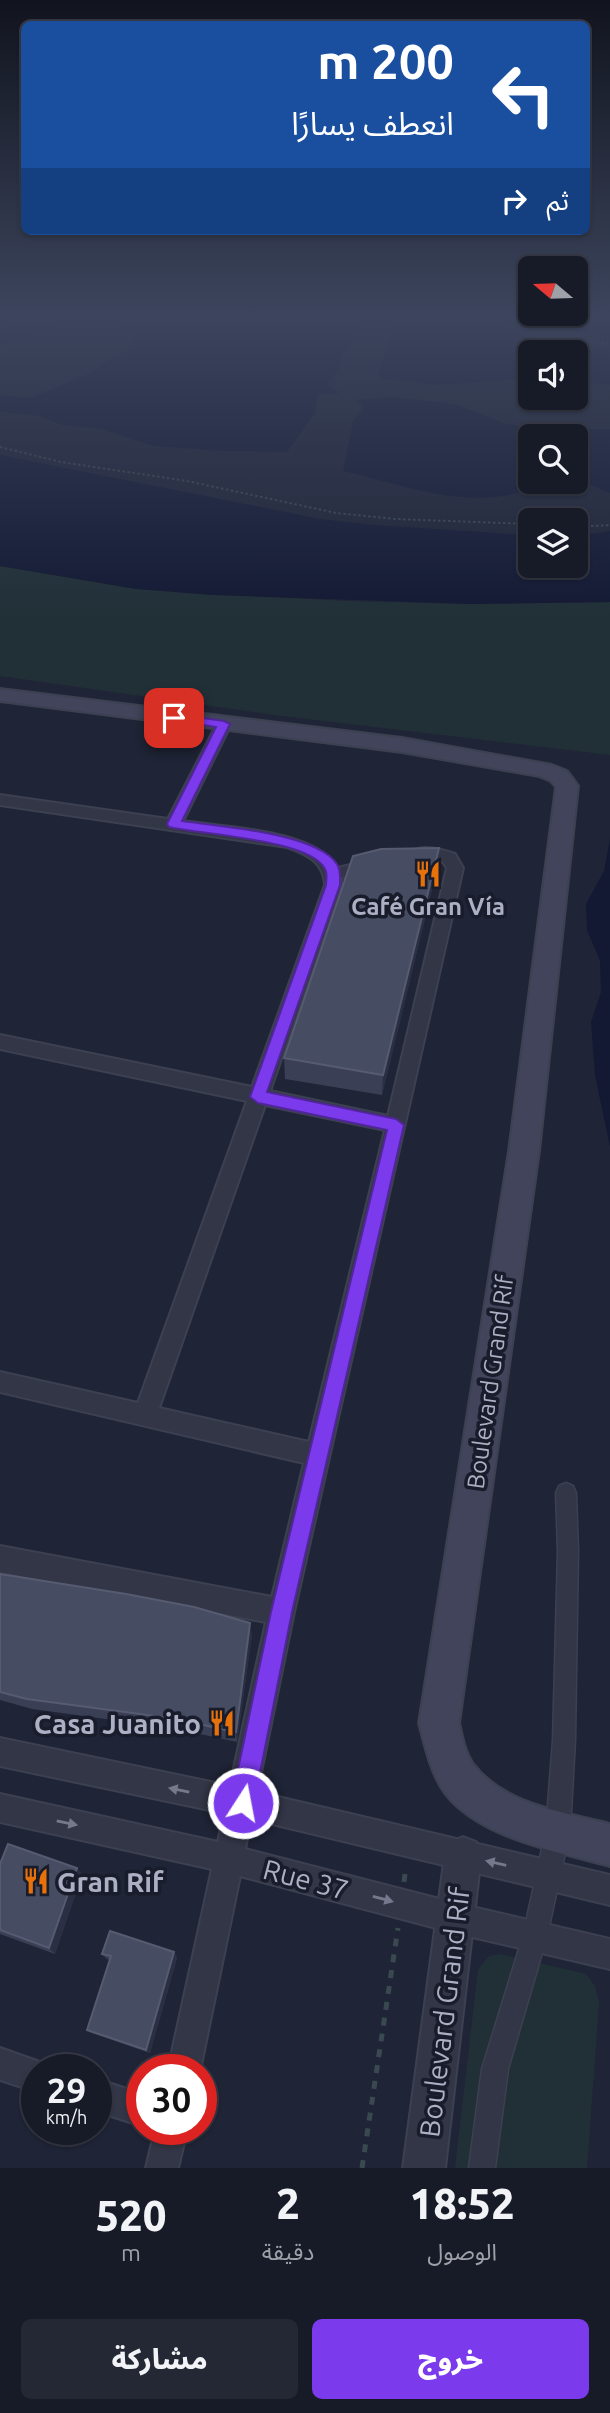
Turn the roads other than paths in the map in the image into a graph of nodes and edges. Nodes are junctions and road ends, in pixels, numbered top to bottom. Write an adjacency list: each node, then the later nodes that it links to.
1 (0, 695): 2 (main road)
2 (224, 724): 4 (street); 18 (main road, Boulevard Grand Rif)
3 (0, 800): 4 (street)
4 (174, 824): 5 (street)
5 (334, 874): 7 (street); 8 (street)
6 (0, 1042): 7 (street)
7 (258, 1097): 8 (street); 10 (street)
8 (396, 1125): 11 (street)
9 (0, 1382): 10 (street)
10 (145, 1415): 11 (street)
11 (319, 1455): 14 (street)
12 (566, 1493): 18 (street)
13 (0, 1559): 14 (street)
14 (281, 1612): 16 (street)
15 (0, 1752): 16 (street, one-way to 15)
16 (243, 1803): 20 (street); 21 (street)
17 (0, 1808): 21 (street, Rue 37, one-way to 21)
18 (558, 1830): 19 (main road, Boulevard Grand Rif); 22 (street)
19 (610, 1845)
20 (463, 1855): 22 (street, one-way to 20); 24 (street, Boulevard Grand Rif)
21 (230, 1859): 24 (street, Rue 37, one-way to 24); 27 (street)
22 (550, 1876): 23 (street); 25 (street)
23 (610, 1890)
24 (455, 1918): 25 (street, Rue 37); 32 (street, Boulevard Grand Rif)
25 (536, 1936): 26 (street, Rue 37); 33 (street)
26 (610, 1954)
27 (187, 2054)
28 (0, 2064): 29 (street)
29 (21, 2071)
30 (167, 2145): 31 (street)
31 (162, 2168)
32 (424, 2168)
33 (482, 2168)

